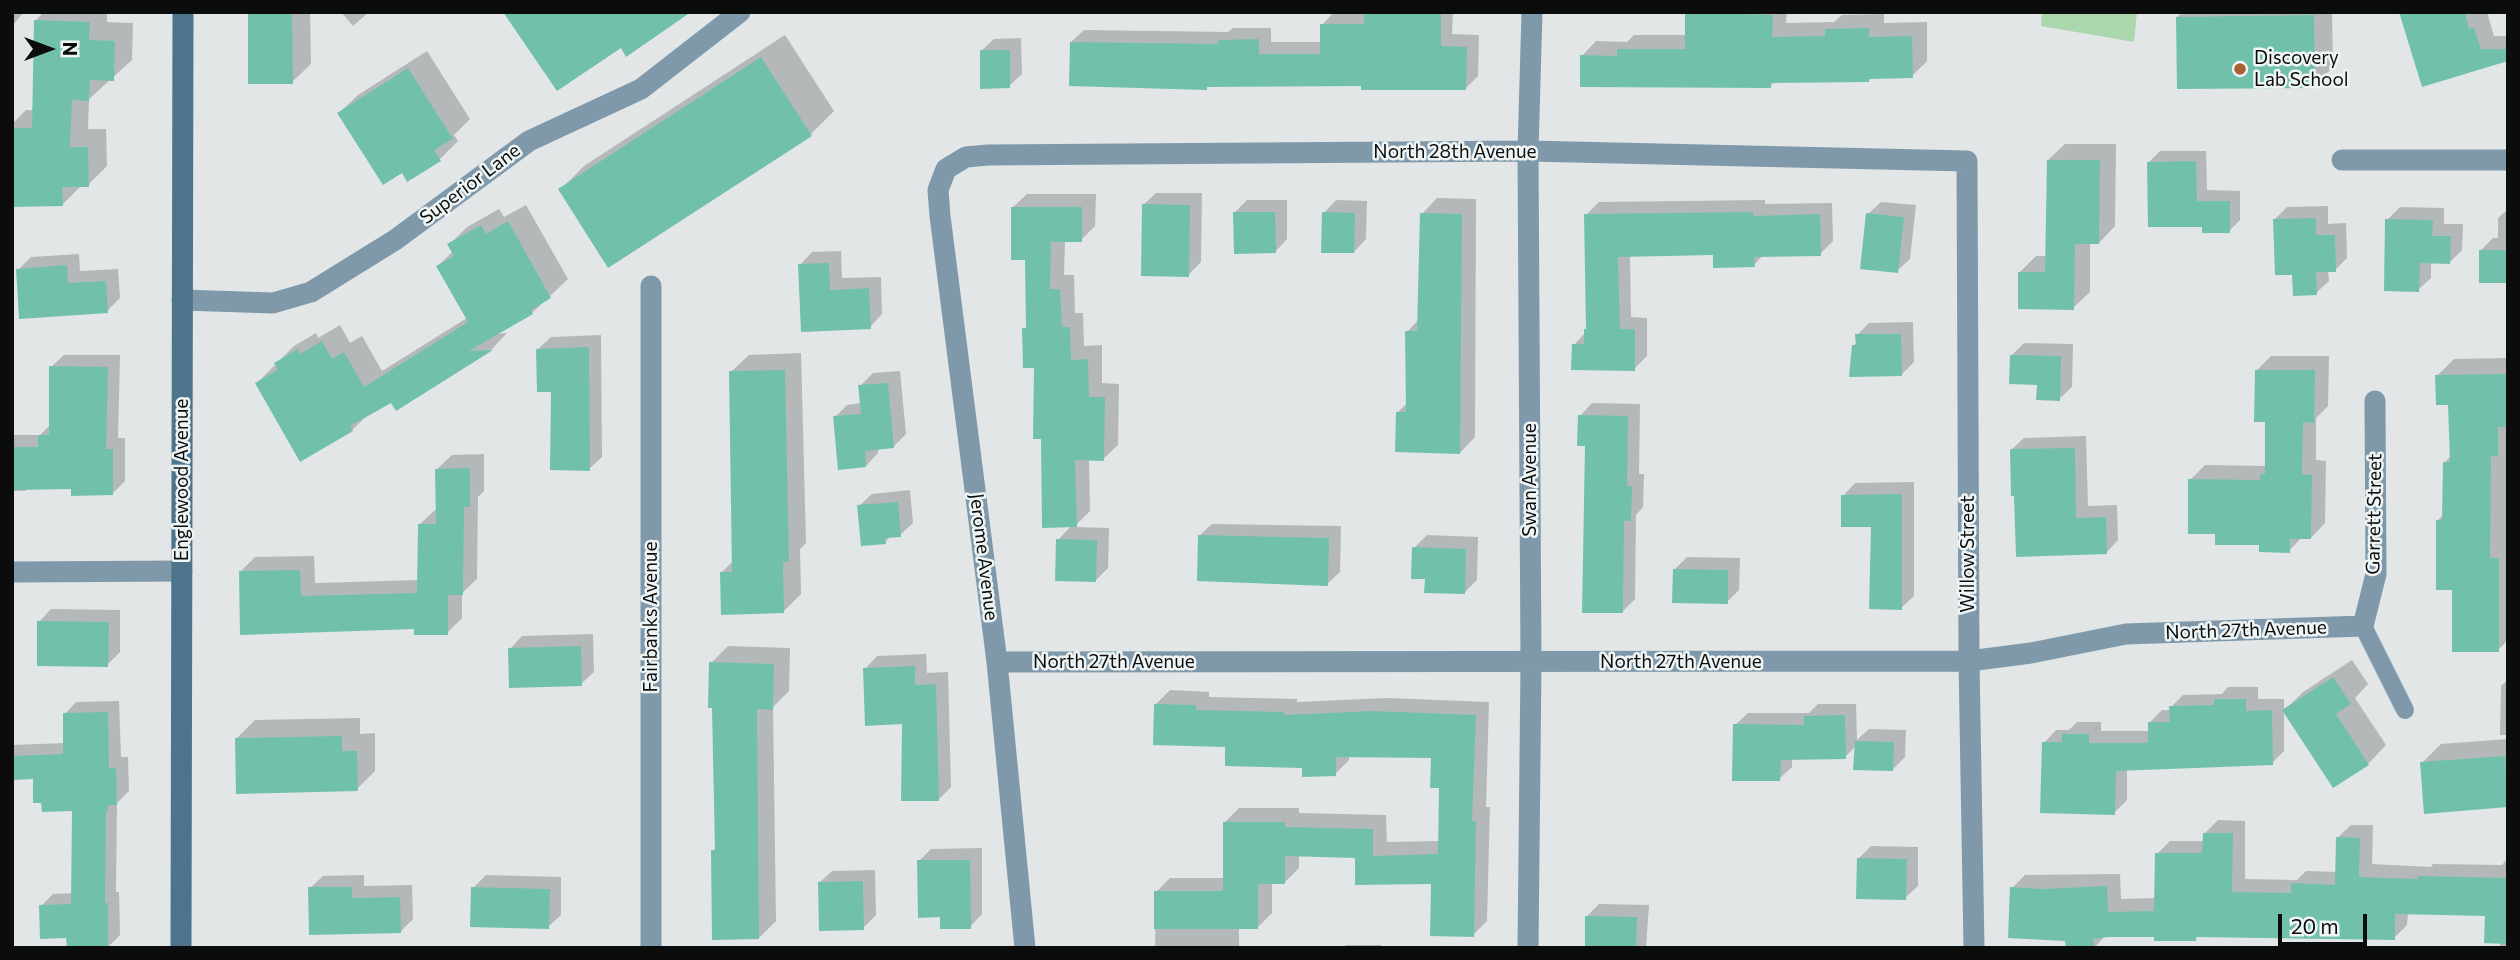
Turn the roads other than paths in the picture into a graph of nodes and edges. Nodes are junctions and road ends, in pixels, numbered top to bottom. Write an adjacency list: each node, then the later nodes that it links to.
1 (183, 12): 10 (street, Englewood Avenue)
2 (740, 12): 10 (street, Superior Lane)
3 (1532, 12): 4 (street, Swan Avenue)
4 (1528, 152): 7 (street, North 28th Avenue); 8 (street, North 28th Avenue); 17 (street, Swan Avenue)
5 (2342, 160): 6 (street)
6 (2508, 160)
7 (1967, 161): 15 (street, Willow Street)
8 (946, 169): 16 (street, Jerome Avenue)
9 (651, 286): 20 (street, Fairbanks Avenue)
10 (182, 300): 12 (street, Englewood Avenue)
11 (2375, 401): 14 (street, Garrett Street)
12 (182, 571): 13 (street); 19 (street, Englewood Avenue)
13 (12, 572)
14 (2363, 626): 15 (street, North 27th Avenue); 18 (lane)
15 (1969, 661): 17 (street, North 27th Avenue); 23 (street, Willow Street)
16 (997, 662): 17 (street, North 27th Avenue); 21 (street, Jerome Avenue)
17 (1531, 662): 22 (street, Swan Avenue)
18 (2405, 710)
19 (181, 948)
20 (651, 948)
21 (1025, 948)
22 (1528, 948)
23 (1974, 948)

